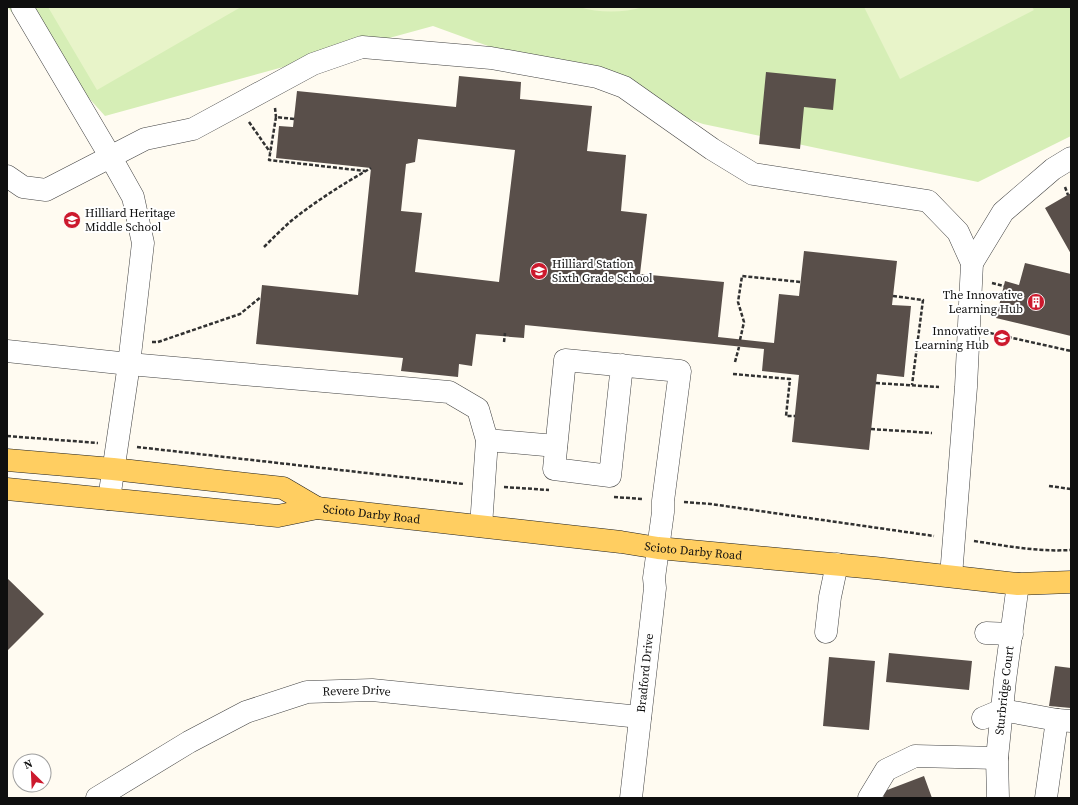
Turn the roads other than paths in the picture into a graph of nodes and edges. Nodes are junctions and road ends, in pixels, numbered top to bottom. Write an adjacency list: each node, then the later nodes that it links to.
1 (22, 7): 2 (street)
2 (110, 156): 4 (street); 5 (street); 7 (street)
3 (1071, 158): 5 (street)
4 (7, 176)
5 (972, 263): 19 (street)
6 (7, 351): 7 (street)
7 (129, 364): 9 (street); 12 (street)
8 (622, 365): 10 (street); 10 (street); 17 (street, Bradford Drive)
9 (487, 440): 10 (street); 16 (street)
10 (556, 446)
11 (7, 460): 12 (main road, Scioto Darby Road)
12 (113, 469): 14 (street); 15 (main road, Scioto Darby Road)
13 (7, 489): 14 (main road, Scioto Darby Road)
14 (109, 499): 15 (main road, Scioto Darby Road)
15 (317, 508): 16 (main road, Scioto Darby Road)
16 (482, 526): 17 (main road, Scioto Darby Road)
17 (658, 548): 18 (main road, Scioto Darby Road); 26 (street, Bradford Drive)
18 (837, 564): 19 (main road, Scioto Darby Road); 22 (street)
19 (951, 576): 21 (main road, Scioto Darby Road)
20 (1071, 582): 21 (main road, Scioto Darby Road)
21 (1018, 584): 24 (street, Sturbridge Court)
22 (826, 632)
23 (986, 634): 24 (street)
24 (1012, 634): 25 (street, Sturbridge Court)
25 (992, 714): 27 (street); 28 (street, Sturbridge Court)
26 (640, 717): 29 (street, Revere Drive); 30 (street, Bradford Drive)
27 (1064, 721): 33 (street)
28 (997, 758): 31 (street); 32 (street, Sturbridge Court)
29 (97, 798)
30 (631, 798)
31 (869, 798)
32 (998, 798)
33 (1046, 798)

